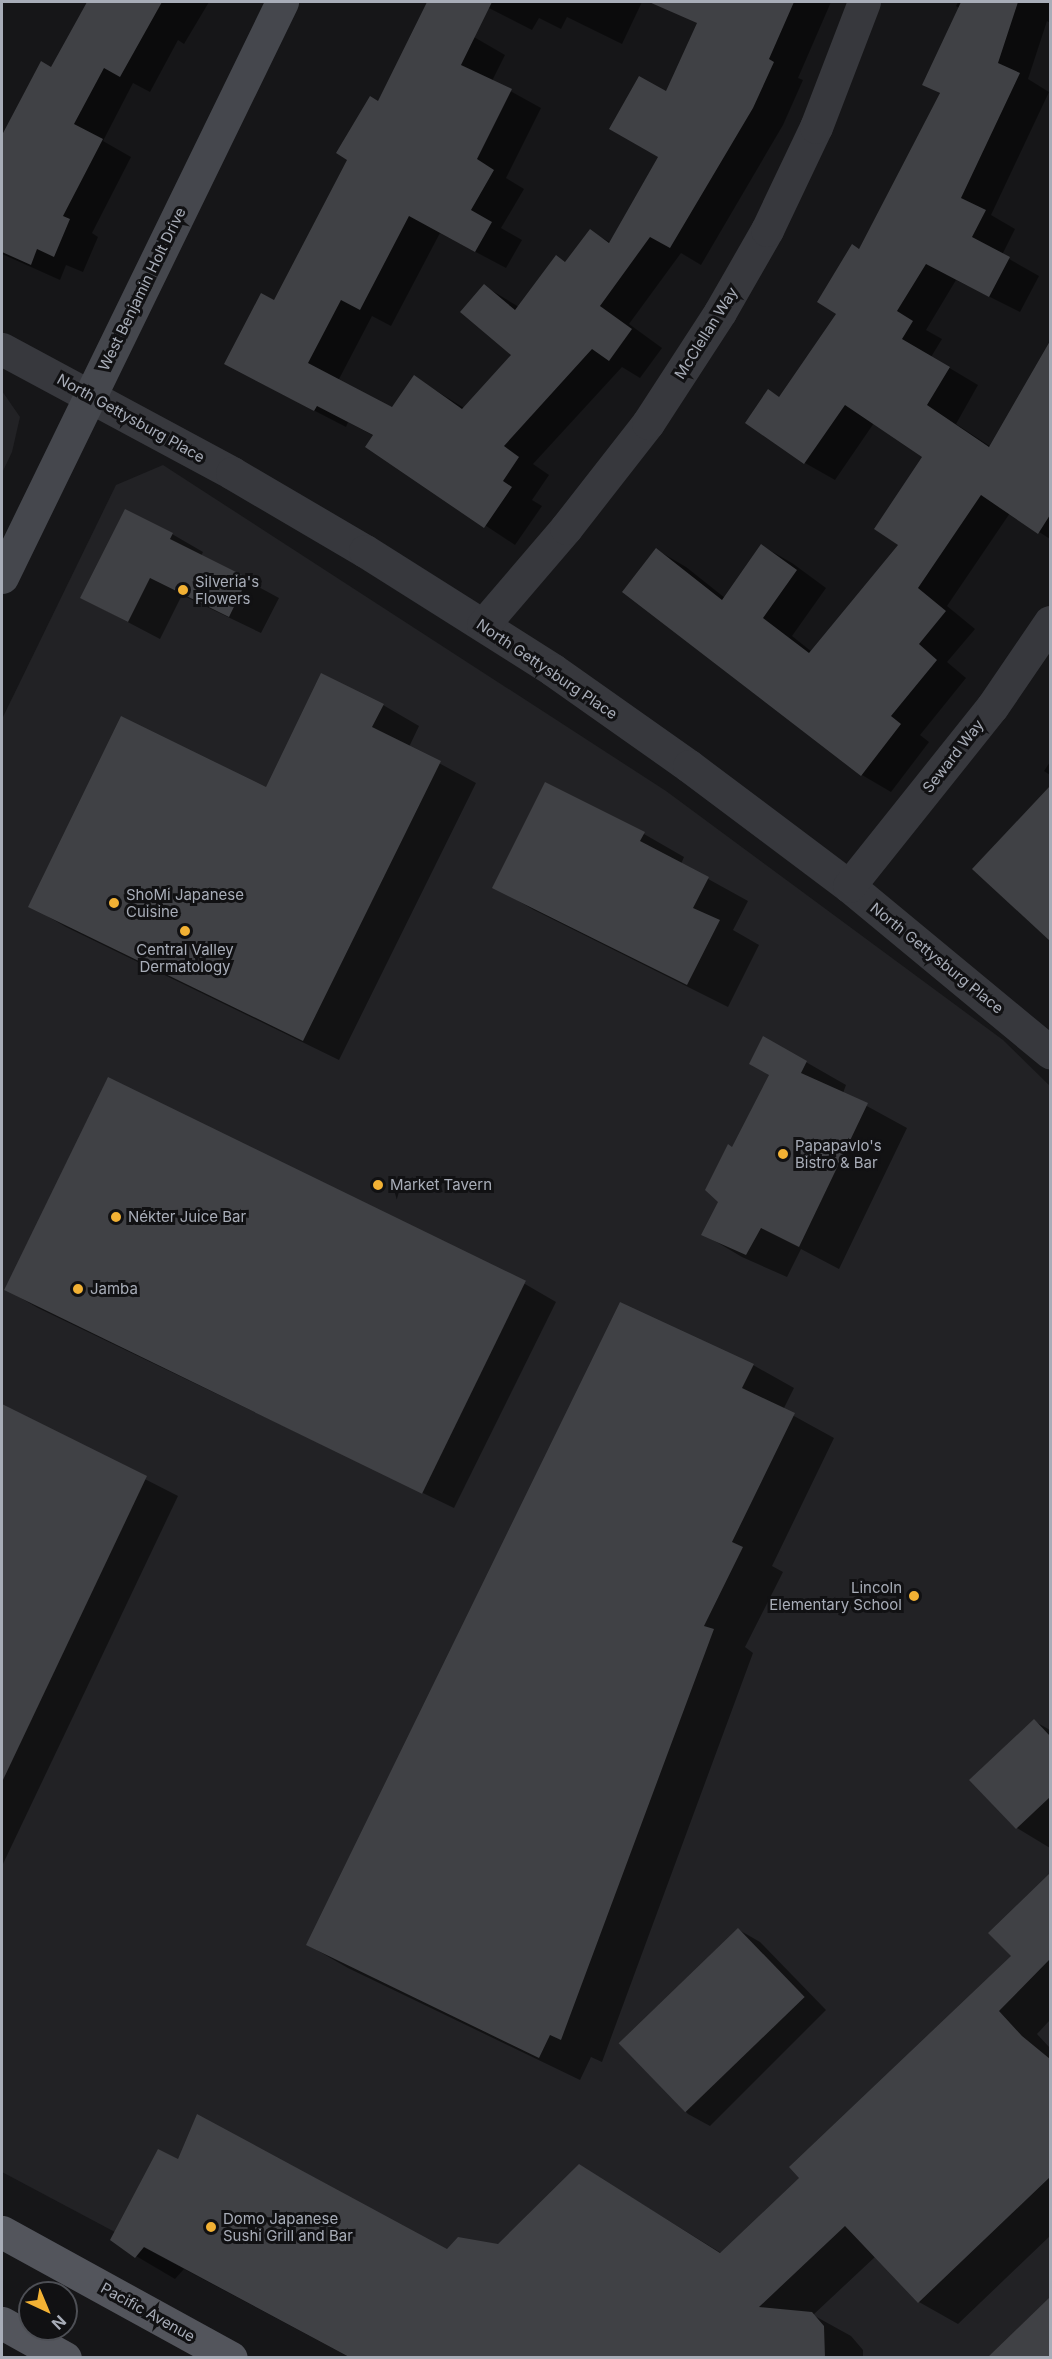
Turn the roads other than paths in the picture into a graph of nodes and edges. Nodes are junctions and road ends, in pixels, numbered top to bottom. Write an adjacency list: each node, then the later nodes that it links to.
1 (282, 2): 4 (main road, West Benjamin Holt Drive)
2 (864, 2): 7 (street, McClellan Way)
3 (2, 349): 4 (street, North Gettysburg Place)
4 (89, 396): 5 (main road, West Benjamin Holt Drive); 7 (street, North Gettysburg Place)
5 (2, 577)
6 (1050, 622): 8 (street, Seward Way)
7 (483, 625): 8 (street, North Gettysburg Place)
8 (849, 886): 9 (street, North Gettysburg Place)
9 (1050, 1052)
10 (2, 2232): 13 (main road, Pacific Avenue)
11 (2, 2323): 12 (main road)
12 (65, 2358)
13 (231, 2358)

